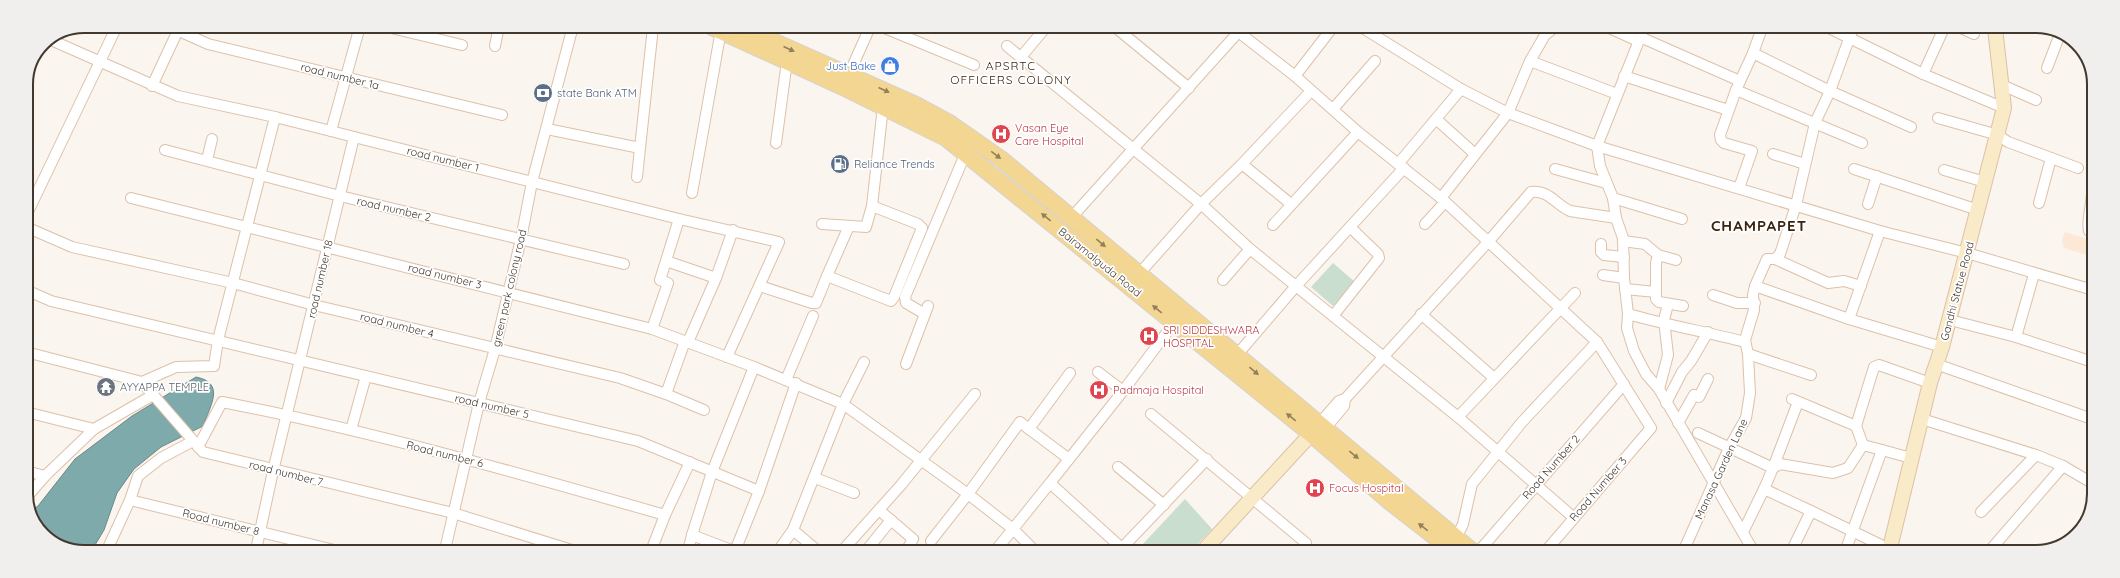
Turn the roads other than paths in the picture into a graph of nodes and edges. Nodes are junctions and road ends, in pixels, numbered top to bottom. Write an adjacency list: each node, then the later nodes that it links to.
1 (114, 33): 37 (street)
2 (178, 33): 47 (street)
3 (187, 33): 44 (street, road number 1a)
4 (358, 33): 44 (street)
5 (412, 33): 29 (street)
6 (498, 33): 30 (street)
7 (571, 33): 65 (street, green park colony road)
8 (652, 33): 75 (street)
9 (715, 33): 98 (street)
10 (727, 33): 34 (main road, Bairamalguda Road)
11 (755, 33): 40 (main road, Bairamalguda Road, one-way to 40)
12 (867, 33): 40 (street)
13 (897, 33): 38 (street)
14 (1041, 33): 33 (street)
15 (1122, 33): 48 (street)
16 (1235, 33): 48 (street)
17 (1243, 33): 42 (street)
18 (1328, 33): 42 (street)
19 (1370, 33): 49 (street)
20 (1548, 33): 36 (street)
21 (1760, 33): 32 (street)
22 (1851, 33): 51 (street, Manasa Garden Lane)
23 (1853, 33): 41 (street)
24 (1942, 33): 41 (street)
25 (1996, 33): 46 (street, Gandhi Statue Road)
26 (1641, 35): 43 (street); 45 (street)
27 (2058, 38): 39 (street)
28 (56, 42): 37 (street)
29 (462, 45)
30 (495, 46)
31 (1007, 46): 33 (street)
32 (1753, 53): 45 (street); 51 (street)
33 (1021, 57): 77 (street)
34 (787, 61): 54 (main road, Bairamalguda Road); 72 (street)
35 (1375, 61): 56 (street)
36 (1530, 61): 52 (street); 58 (street)
37 (100, 62): 47 (street); 96 (street)
38 (974, 65)
39 (2047, 68)
40 (849, 74): 68 (main road, Bairamalguda Road, one-way to 68)
41 (1922, 74): 55 (street)
42 (1295, 76): 50 (street)
43 (1624, 76): 52 (street); 57 (street)
44 (346, 77): 59 (street, road number 1a); 66 (street)
45 (1738, 85): 57 (street); 63 (street)
46 (2002, 85): 53 (street); 55 (street, Gandhi Statue Road)
47 (152, 86): 60 (street)
48 (1189, 88): 77 (street)
49 (1461, 89): 58 (street); 62 (street)
50 (1311, 91): 56 (street); 83 (street)
51 (1830, 91): 63 (street, Manasa Garden Lane); 64 (street)
52 (1617, 94): 74 (street)
53 (2036, 100)
54 (883, 106): 68 (main road, Bairamalguda Road); 108 (street)
55 (2004, 108): 69 (street, Gandhi Statue Road)
56 (1333, 109): 67 (street)
57 (1728, 110): 97 (street)
58 (1508, 113): 74 (street); 79 (street)
59 (502, 115)
60 (275, 117): 66 (street); 90 (street)
61 (1938, 118): 69 (street)
62 (1436, 119): 79 (street); 85 (street)
63 (1815, 123): 73 (street); 84 (street, Manasa Garden Lane)
64 (1911, 127)
65 (547, 129): 75 (street); 93 (street, green park colony road)
66 (331, 131): 70 (street)
67 (1358, 132): 85 (street); 105 (street)
68 (954, 134): 78 (main road, Bairamalguda Road); 110 (main road, Bairamalguda Road, one-way to 110)
69 (1998, 135): 81 (street); 94 (street, Gandhi Statue Road)
70 (354, 137): 93 (street, road number 1); 99 (street, road number 18)
71 (212, 139): 82 (street)
72 (776, 143)
73 (1862, 143)
74 (1597, 146): 95 (street); 97 (street)
75 (640, 148): 92 (street)
76 (165, 150): 82 (street, road number 2)
77 (1132, 150): 104 (street); 110 (street)
78 (966, 152): 166 (main road, Bairamalguda Road, one-way to 78); 185 (street)
79 (1475, 154): 102 (street)
80 (1773, 154): 84 (street)
81 (2051, 158): 86 (street); 103 (street)
82 (206, 160): 90 (street, road number 2)
83 (1242, 164): 104 (street); 105 (street)
84 (1805, 164): 107 (street, Manasa Garden Lane)
85 (1401, 166): 102 (street); 119 (street)
86 (2078, 168)
87 (1555, 169): 95 (street)
88 (1854, 169): 91 (street)
89 (1944, 170): 94 (street)
90 (261, 175): 99 (street, road number 2); 117 (street)
91 (1877, 176): 106 (street); 109 (street)
92 (637, 177)
93 (532, 182): 112 (street, road number 1); 123 (street, green park colony road)
94 (1985, 182): 109 (street, Gandhi Statue Road)
95 (1606, 183): 101 (street)
96 (33, 187)
97 (1739, 188): 107 (street)
98 (692, 193)
99 (340, 196): 123 (street, road number 2); 127 (street, road number 18)
100 (131, 198): 117 (street, road number 3)
101 (1613, 198): 111 (street); 113 (street)
102 (1443, 200): 115 (street); 125 (street)
103 (2038, 203)
104 (1201, 204): 128 (street); 137 (street)
105 (1291, 204): 116 (street)
106 (1868, 204)
107 (1796, 205): 122 (street); 132 (street, Manasa Garden Lane)
108 (872, 206): 118 (street); 139 (street)
109 (1978, 210): 129 (street, Gandhi Statue Road)
110 (1071, 218): 137 (main road, Bairamalguda Road, one-way to 137)
111 (1616, 218): 124 (street); 125 (street)
112 (679, 219): 121 (street, road number 1); 134 (street)
113 (1682, 219)
114 (822, 224): 118 (street)
115 (1425, 224)
116 (1273, 225)
117 (248, 226): 127 (street, road number 3); 143 (street)
118 (849, 226): 139 (street)
119 (1350, 227): 145 (street); 163 (street)
120 (33, 230): 143 (street, road number 4)
121 (733, 230): 140 (street); 144 (street, road number 1)
122 (1880, 231): 129 (street); 147 (street)
123 (521, 239): 135 (street, road number 2); 150 (street, green park colony road)
124 (1623, 240): 130 (street); 131 (street)
125 (1488, 242): 159 (street); 160 (street)
126 (1601, 244): 131 (street)
127 (328, 248): 150 (street, road number 3); 157 (street, road number 18)
128 (1250, 248): 142 (street); 145 (street)
129 (1967, 253): 136 (street); 165 (street, Gandhi Statue Road)
130 (1658, 255): 133 (street); 152 (street)
131 (1624, 256): 141 (street)
132 (1775, 259): 146 (street, Manasa Garden Lane); 147 (street)
133 (1676, 260)
134 (666, 261): 140 (street); 168 (street)
135 (624, 264)
136 (2034, 274): 148 (street); 170 (street)
137 (1138, 275): 179 (main road, Bairamalguda Road)
138 (1603, 275): 141 (street)
139 (827, 276): 144 (street)
140 (716, 278): 172 (street)
141 (1624, 278): 149 (street)
142 (1223, 280)
143 (233, 283): 157 (street, road number 4); 171 (street)
144 (760, 286): 180 (street)
145 (1296, 286): 163 (street); 179 (street)
146 (1755, 286): 155 (street, Manasa Garden Lane); 164 (street)
147 (1861, 286): 164 (street)
148 (2087, 288)
149 (1625, 289): 152 (street); 161 (street)
150 (509, 292): 168 (street, road number 3); 176 (street, green park colony road)
151 (1575, 292): 159 (street)
152 (1656, 292): 156 (street)
153 (33, 293): 171 (street, road number 5)
154 (1713, 295): 155 (street)
155 (1755, 303): 174 (street, Manasa Garden Lane)
156 (1668, 304): 158 (street); 167 (street)
157 (314, 305): 176 (street, road number 4); 182 (street, road number 18)
158 (1683, 306)
159 (1560, 308): 173 (street); 192 (street)
160 (1421, 314): 181 (street); 192 (street)
161 (1628, 314): 167 (street); 199 (street)
162 (813, 316): 194 (street)
163 (1333, 316): 181 (street)
164 (1850, 319): 175 (street)
165 (1950, 320): 170 (street); 175 (street, Gandhi Statue Road)
166 (1174, 323): 200 (street); 218 (main road, Bairamalguda Road, one-way to 166)
167 (1664, 325): 169 (street); 199 (street)
168 (652, 329): 172 (street, road number 3)
169 (1708, 332): 174 (street); 205 (street)
170 (2016, 337): 183 (street)
171 (218, 340): 182 (street, road number 5); 195 (street)
172 (686, 342): 180 (street, road number 3); 201 (street)
173 (1597, 342): 198 (street); 225 (street)
174 (1745, 342): 178 (street, Manasa Garden Lane)
175 (1942, 347): 186 (street, Gandhi Statue Road)
176 (495, 349): 201 (street, road number 4); 204 (street, green park colony road)
177 (33, 354): 195 (street)
178 (1748, 354): 190 (street); 223 (street, Manasa Garden Lane)
179 (1236, 356): 218 (main road, Bairamalguda Road, one-way to 218)
180 (727, 357): 187 (street, road number 3)
181 (1383, 357): 211 (street); 218 (street)
182 (301, 360): 191 (street, road number 5); 210 (street, road number 18)
183 (2087, 360)
184 (864, 362): 206 (street)
185 (906, 364)
186 (1936, 364): 197 (street, Gandhi Statue Road); 212 (street)
187 (754, 367): 194 (street, road number 3); 237 (street)
188 (1098, 372): 200 (street)
189 (1070, 373): 217 (street)
190 (1811, 375)
191 (366, 376): 204 (street, road number 5); 219 (street)
192 (1494, 378): 211 (street)
193 (1708, 379): 214 (street)
194 (786, 380): 196 (street, road number 3)
195 (142, 382): 203 (street, road number 7)
196 (796, 383): 206 (street, road number 3); 247 (street)
197 (1930, 383): 213 (street, Gandhi Statue Road); 215 (street)
198 (1624, 384): 244 (street, Road Number 2); 258 (street, Road Number 3)
199 (1659, 389): 205 (street)
200 (1124, 391): 229 (street)
201 (666, 394): 207 (street, road number 4)
202 (975, 394): 231 (street)
203 (155, 397): 216 (street); 221 (street, road number 7)
204 (479, 403): 228 (street, green park colony road); 232 (street, road number 5)
205 (1666, 403): 214 (street)
206 (843, 404): 231 (street, road number 3); 240 (street)
207 (704, 410)
208 (33, 414): 216 (street)
209 (1151, 414): 230 (street)
210 (287, 415): 219 (street, Road number 6); 221 (street, Road number 6); 236 (street, road number 18)
211 (1458, 417): 225 (street)
212 (2087, 417)
213 (1922, 419): 226 (street); 227 (street, Gandhi Statue Road)
214 (1678, 423): 243 (street)
215 (1856, 426): 222 (street); 235 (street)
216 (94, 429): 239 (street)
217 (1029, 429): 229 (street); 249 (street)
218 (1318, 429): 250 (street); 287 (main road, Bairamalguda Road)
219 (351, 430): 228 (street, Road number 6)
220 (1698, 433): 223 (street)
221 (196, 444): 236 (street, road number 7); 251 (street)
222 (1863, 445): 224 (street); 235 (street)
223 (1729, 448): 235 (street); 243 (street, Manasa Garden Lane)
224 (1882, 450): 227 (street); 262 (street)
225 (1497, 452): 244 (street); 287 (street)
226 (2036, 455): 233 (street); 255 (street)
227 (1911, 458): 295 (street, Gandhi Statue Road)
228 (466, 459): 256 (street, green park colony road); 257 (street, Road number 6)
229 (1069, 459): 242 (street)
230 (1207, 459): 250 (street); 252 (street)
231 (921, 461): 249 (street, road number 3); 253 (street)
232 (690, 462): 237 (street, road number 5); 257 (street)
233 (2063, 466): 241 (street); 296 (street)
234 (1118, 467): 252 (street)
235 (1773, 468): 245 (street)
236 (273, 471): 256 (street, road number 7); 263 (street, road number 18)
237 (712, 472): 247 (street, road number 5); 265 (street)
238 (33, 473): 239 (street)
239 (45, 476): 246 (street)
240 (815, 478): 248 (street); 260 (street)
241 (2087, 480)
242 (1050, 483): 261 (street); 284 (street)
243 (1714, 484): 264 (street); 290 (street, Manasa Garden Lane)
244 (1536, 486): 258 (street); 288 (street, Road Number 2)
245 (1764, 489): 254 (street); 264 (street)
246 (33, 490)
247 (759, 491): 276 (street)
248 (854, 493)
249 (968, 494): 261 (street, road number 3); 266 (street)
250 (1251, 497): 267 (street); 286 (street)
251 (130, 500): 263 (street, Road number 8); 268 (street)
252 (1164, 505): 285 (street)
253 (879, 510): 259 (street); 279 (street)
254 (1811, 511): 262 (street); 292 (street)
255 (1982, 512)
256 (454, 513): 271 (street, green park colony road); 272 (street, road number 7)
257 (665, 515): 273 (street)
258 (1573, 517): 289 (street, Road Number 3)
259 (891, 520): 280 (street); 281 (street)
260 (793, 530): 277 (street); 278 (street)
261 (1013, 530): 282 (street); 283 (street, road number 3)
262 (1853, 531): 293 (street); 294 (street)
263 (261, 532): 269 (street, road number 18); 270 (street, Road number 8)
264 (1743, 532): 291 (street)
265 (692, 535): 274 (street); 275 (street)
266 (931, 542)
267 (1306, 543)
268 (110, 545)
269 (257, 545)
270 (314, 545)
271 (446, 545)
272 (556, 545)
273 (653, 545)
274 (690, 545)
275 (719, 545)
276 (737, 545)
277 (782, 545)
278 (811, 545)
279 (847, 545)
280 (871, 545)
281 (910, 545)
282 (1000, 545)
283 (1029, 545)
284 (1118, 545)
285 (1128, 545)
286 (1208, 545)
287 (1455, 545)
288 (1485, 545)
289 (1551, 545)
290 (1686, 545)
291 (1750, 545)
292 (1794, 545)
293 (1848, 545)
294 (1880, 545)
295 (1890, 545)
296 (1995, 545)

